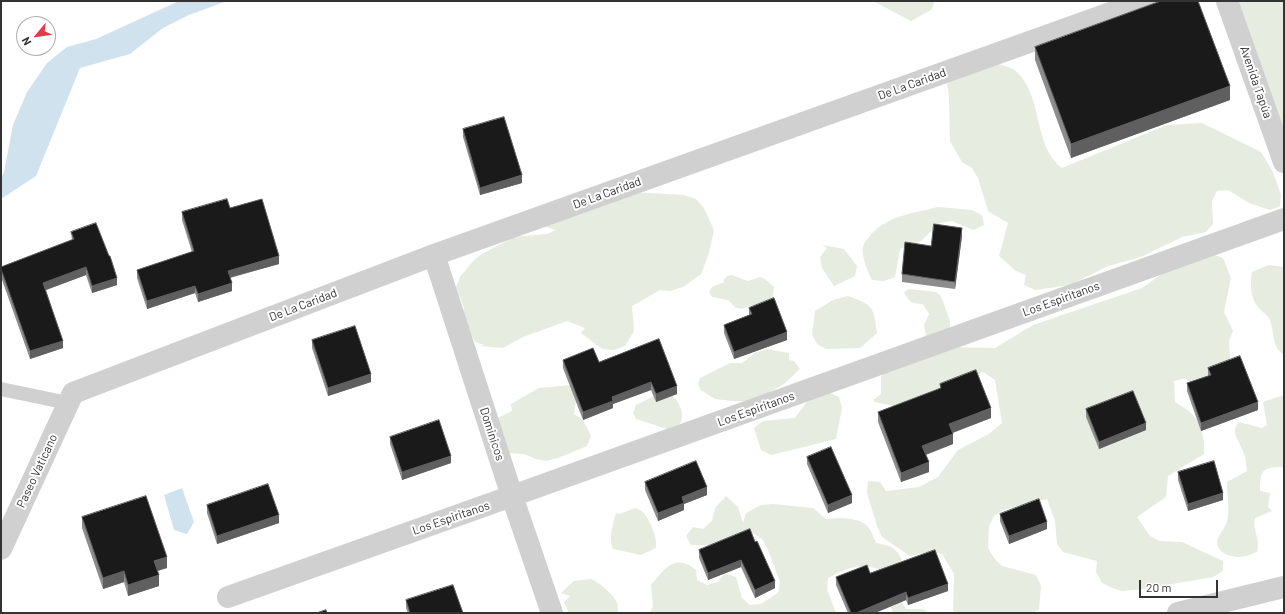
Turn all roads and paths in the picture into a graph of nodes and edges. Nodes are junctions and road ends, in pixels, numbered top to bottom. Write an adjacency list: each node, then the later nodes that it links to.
1 (1144, 1): 5 (street, De La Caridad)
2 (1227, 1): 3 (street, Avenida Tapúa)
3 (1284, 162)
4 (1284, 220): 8 (street, Los Espiritanos)
5 (434, 255): 7 (street, De La Caridad); 8 (street, Dominicos)
6 (1, 389): 7 (lane)
7 (71, 398): 9 (street, Paseo Vaticano)
8 (512, 496): 11 (street, Los Espiritanos); 12 (street, Dominicos)
9 (1, 549)
10 (1284, 586): 13 (street)
11 (228, 597)
12 (552, 613)
13 (1178, 613)

